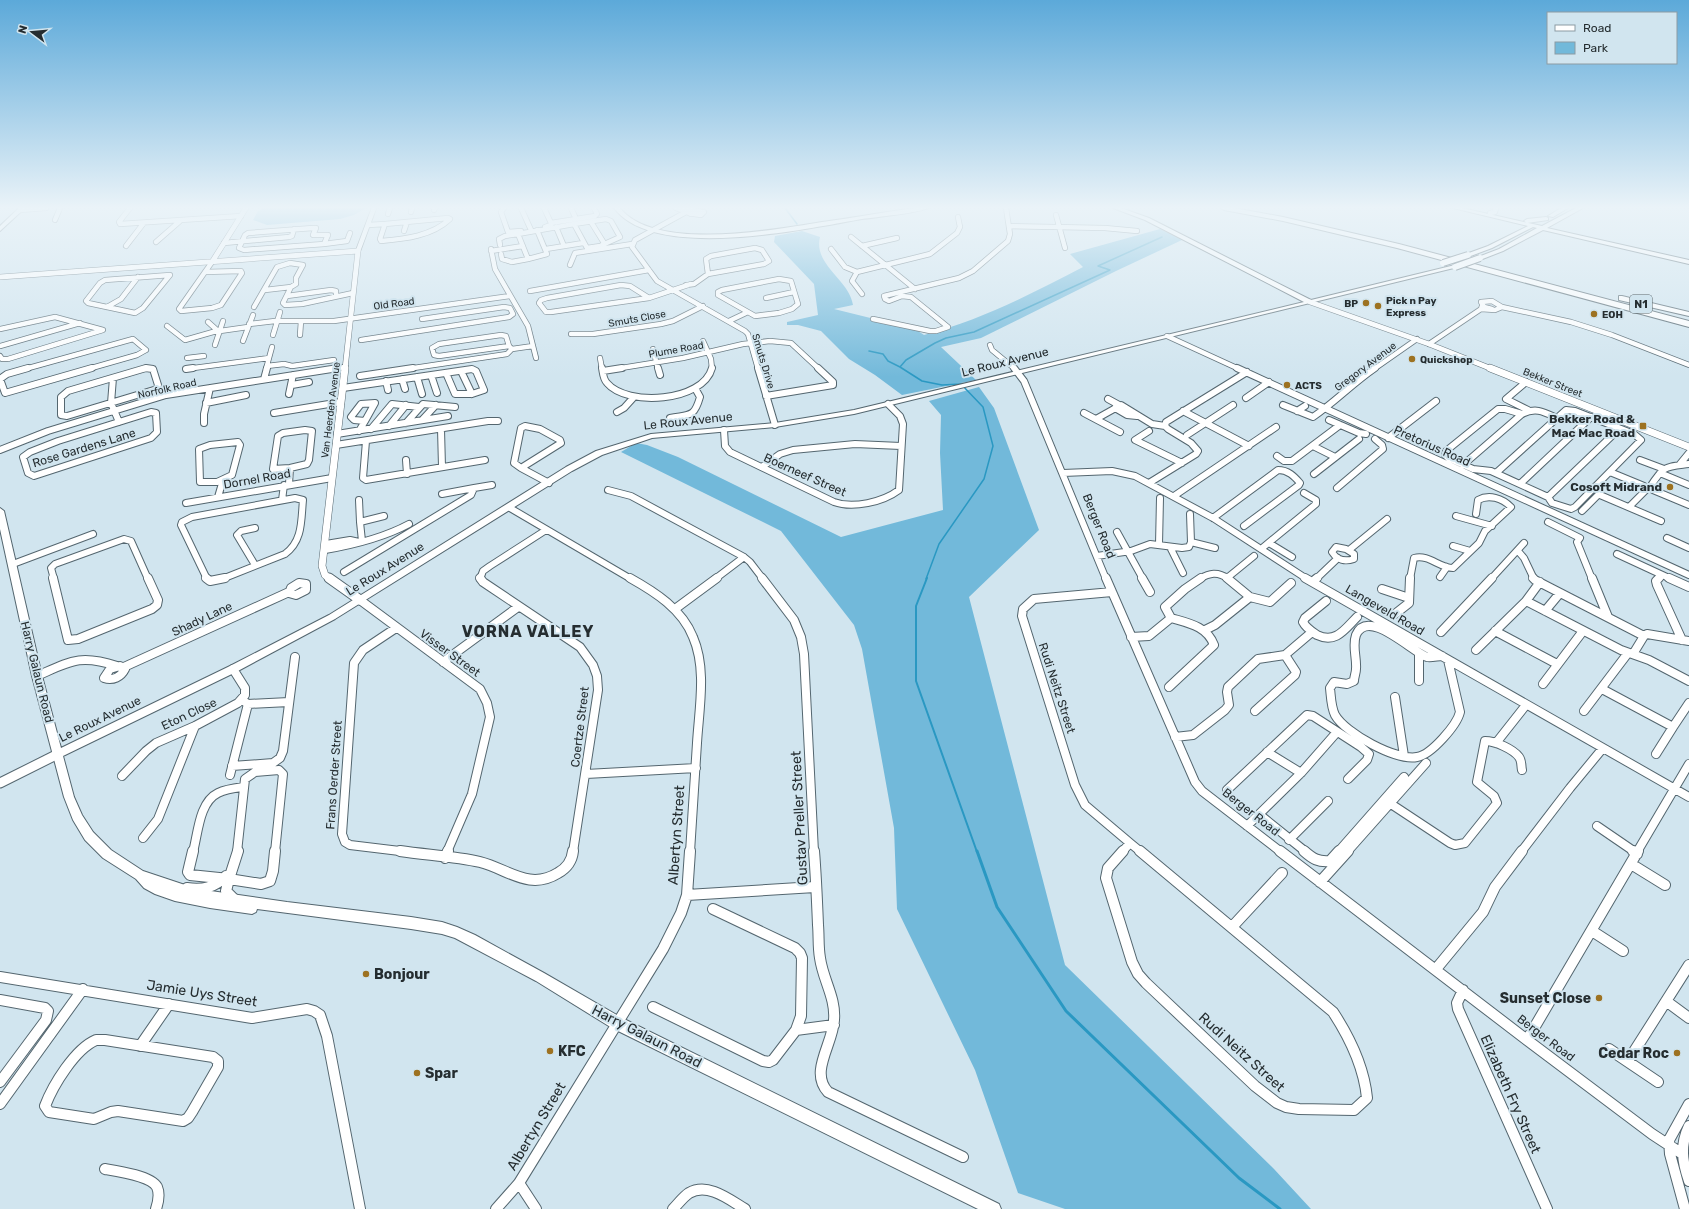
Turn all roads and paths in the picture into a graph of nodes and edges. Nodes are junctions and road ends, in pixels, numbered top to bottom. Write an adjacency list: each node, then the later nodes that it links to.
1 (172, 264): 26 (street)
2 (178, 264): 25 (street)
3 (211, 264): 22 (street)
4 (293, 264): 31 (street)
5 (302, 264): 28 (street)
6 (356, 264): 34 (street, Van Heerden Avenue)
7 (494, 264): 37 (street)
8 (645, 264): 21 (street, Smuts Drive)
9 (707, 264): 24 (street)
10 (762, 264): 24 (street)
11 (843, 264): 23 (street)
12 (893, 264): 20 (street)
13 (980, 264): 30 (street)
14 (1237, 264): 41 (main road)
15 (1240, 264): 41 (main road)
16 (1439, 264): 41 (main road, Le Roux Avenue, bridge)
17 (1460, 264): 42 (main road, Le Roux Avenue, bridge)
18 (1465, 264): 65 (highway)
19 (1484, 264): 53 (highway, N1)
20 (887, 266): 23 (street); 30 (street)
21 (649, 270): 29 (street, Smuts Drive); 32 (street)
22 (206, 272): 22 (street)
23 (858, 272): 35 (street)
24 (708, 274): 29 (street)
25 (170, 275): 27 (street); 44 (street)
26 (0, 277)
27 (138, 277): 44 (street); 44 (street)
28 (291, 287): 31 (street); 38 (street)
29 (671, 289): 39 (street); 43 (street, Smuts Drive)
30 (915, 289): 57 (street)
31 (264, 290): 45 (street)
32 (530, 291)
33 (794, 292): 40 (street); 49 (street); 49 (street)
34 (353, 293): 36 (street); 54 (street, Van Heerden Avenue)
35 (862, 294)
36 (336, 295): 38 (street); 38 (street)
37 (510, 295): 46 (street, Old Road); 86 (street)
38 (287, 296)
39 (649, 298): 39 (street)
40 (766, 298)
41 (1306, 299): 42 (main road, Le Roux Avenue); 50 (main road, Le Roux Avenue); 50 (main road, Le Roux Avenue); 76 (street, Bekker Street)
42 (1317, 300): 76 (street, Bekker Street)
43 (703, 306): 58 (street, Smuts Drive); 72 (street, Smuts Close)
44 (107, 307)
45 (254, 307)
46 (425, 307): 54 (street, Old Road); 55 (street); 56 (street)
47 (1482, 307): 48 (street); 48 (street); 82 (street)
48 (1502, 307): 98 (street)
49 (747, 311): 58 (street)
50 (1269, 311): 75 (main road, Le Roux Avenue)
51 (280, 312): 60 (street)
52 (253, 315): 67 (street)
53 (1689, 316)
54 (349, 318): 61 (street, Old Road); 101 (street, Van Heerden Avenue)
55 (428, 318): 56 (street); 71 (street)
56 (422, 319): 71 (street)
57 (873, 319)
58 (728, 320): 81 (street, Smuts Drive)
59 (223, 321): 70 (street)
60 (278, 321): 63 (street, Old Road); 67 (street, Old Road); 73 (street)
61 (329, 321): 63 (street, Old Road); 69 (street)
62 (208, 322): 70 (street)
63 (301, 322): 74 (street)
64 (80, 323): 68 (street); 85 (street); 91 (street)
65 (1689, 325)
66 (167, 326): 70 (street, Old Road)
67 (248, 326): 70 (street, Old Road); 79 (street)
68 (0, 329)
69 (328, 329)
70 (219, 331): 83 (street)
71 (422, 331): 78 (street)
72 (571, 334)
73 (273, 335)
74 (300, 335)
75 (1167, 336): 105 (main road, Le Roux Avenue); 106 (street, Pretorius Road)
76 (1409, 336): 77 (street, Bekker Street)
77 (1417, 339): 82 (street, Bekker Street); 150 (street, Gregory Avenue)
78 (361, 340)
79 (243, 341)
80 (703, 341): 90 (street)
81 (751, 343): 90 (street, Plume Road); 133 (street, Smuts Drive); 133 (street, Plume Road)
82 (1429, 344): 120 (street, Bekker Street)
83 (215, 345)
84 (990, 345): 105 (street, Berger Road)
85 (0, 346)
86 (533, 346): 88 (street); 92 (street)
87 (272, 347): 94 (street)
88 (510, 347): 88 (street); 111 (street)
89 (653, 349): 97 (street)
90 (708, 353): 97 (street, Plume Road); 124 (street)
91 (0, 356)
92 (544, 356)
93 (187, 358): 100 (street)
94 (269, 358): 99 (street); 100 (street)
95 (600, 358): 104 (street)
96 (334, 360): 99 (street)
97 (656, 362): 104 (street, Plume Road); 110 (street)
98 (1689, 365)
99 (267, 366): 115 (street)
100 (202, 367): 102 (street)
101 (345, 367): 108 (street, Norfolk Road); 123 (street, Van Heerden Avenue)
102 (186, 370)
103 (461, 371): 107 (street); 131 (street); 131 (street)
104 (603, 371): 135 (street)
105 (1019, 372): 142 (main road, Le Roux Avenue); 216 (street, Berger Road)
106 (1247, 372): 119 (street, Pretorius Road); 156 (street)
107 (446, 373): 109 (street); 131 (street)
108 (293, 375): 115 (street, Norfolk Road); 121 (street)
109 (431, 375): 112 (street); 128 (street)
110 (660, 375)
111 (360, 376)
112 (417, 377): 116 (street); 130 (street)
113 (113, 378): 139 (street); 139 (street); 139 (street)
114 (0, 379): 127 (street); 127 (street)
115 (264, 379): 122 (street, Norfolk Road)
116 (402, 379): 117 (street); 126 (street)
117 (386, 381): 123 (street); 125 (street)
118 (309, 382): 121 (street)
119 (1269, 382): 136 (street); 150 (street, Pretorius Road)
120 (1526, 382): 151 (street); 188 (street, Bekker Street)
121 (292, 385): 129 (street)
122 (210, 388): 141 (street); 152 (street, Norfolk Road)
123 (343, 388): 140 (street, Van Heerden Avenue)
124 (695, 388): 135 (street); 161 (street)
125 (388, 390)
126 (404, 390)
127 (5, 393): 134 (street)
128 (437, 393)
129 (289, 394)
130 (422, 394)
131 (472, 394)
132 (246, 395): 141 (street)
133 (766, 396): 173 (street, Smuts Drive)
134 (0, 397)
135 (634, 397): 155 (street)
136 (1246, 398)
137 (1108, 399): 147 (street)
138 (1436, 401): 189 (street)
139 (111, 402): 152 (street, Rose Gardens Lane)
140 (341, 402): 154 (street); 186 (street, Van Heerden Avenue)
141 (206, 403): 170 (street)
142 (888, 404): 173 (main road, Le Roux Avenue); 194 (street, Boerneef Street)
143 (406, 405): 149 (street); 175 (street); 178 (street)
144 (436, 405): 149 (street); 160 (street); 165 (street)
145 (1233, 405): 172 (street)
146 (1283, 405): 153 (street)
147 (1118, 406): 164 (street); 176 (street)
148 (1305, 406): 153 (street)
149 (420, 407): 171 (street)
150 (1325, 409): 153 (street); 185 (street, Pretorius Road)
151 (1528, 410): 158 (street); 162 (street)
152 (114, 411): 169 (street, Rose Gardens Lane); 199 (street, Norfolk Road)
153 (1297, 411)
154 (274, 412)
155 (617, 412)
156 (1183, 412): 172 (street); 176 (street)
157 (1084, 413): 164 (street)
158 (1522, 414): 209 (street); 209 (street)
159 (448, 416): 160 (street)
160 (439, 418): 165 (street)
161 (670, 418)
162 (1557, 418): 163 (street); 217 (street)
163 (1590, 418): 180 (street); 224 (street)
164 (1096, 419): 184 (street)
165 (422, 420): 171 (street)
166 (498, 420): 179 (street)
167 (1328, 420): 174 (street)
168 (365, 421): 182 (street)
169 (119, 422): 169 (street, Rose Gardens Lane)
170 (204, 423)
171 (406, 423): 175 (street)
172 (1205, 423): 187 (street); 195 (street)
173 (776, 425): 181 (main road, Le Roux Avenue)
174 (1340, 425): 185 (street); 196 (street)
175 (389, 426): 178 (street)
176 (1165, 426): 206 (street)
177 (1276, 427): 195 (street)
178 (371, 428): 182 (street)
179 (441, 429): 193 (street); 210 (street)
180 (1619, 429): 215 (street); 237 (street)
181 (724, 430): 211 (street, Boerneef Street); 222 (main road, Le Roux Avenue)
182 (358, 431): 186 (street)
183 (1149, 431): 206 (street)
184 (1120, 432)
185 (1368, 432): 189 (street, Pretorius Road); 191 (street)
186 (337, 434): 198 (street, Van Heerden Avenue)
187 (1187, 435)
188 (1659, 435): 192 (street); 197 (street, Bekker Street)
189 (1386, 437): 191 (street); 232 (street, Pretorius Road)
190 (1358, 439): 202 (street)
191 (1375, 439): 229 (street)
192 (1689, 442)
193 (366, 443): 198 (street); 218 (street)
194 (901, 446): 211 (street); 211 (street, Boerneef Street)
195 (1249, 446): 235 (street)
196 (1313, 446): 201 (street); 202 (street)
197 (1689, 446)
198 (336, 447): 220 (street, Van Heerden Avenue)
199 (0, 450)
200 (1689, 453): 207 (street)
201 (1277, 456)
202 (1335, 456): 219 (street)
203 (406, 460): 218 (street)
204 (485, 460): 210 (street)
205 (1640, 460): 214 (street)
206 (1182, 463): 223 (street)
207 (1680, 464): 208 (street); 214 (street)
208 (1689, 464)
209 (1463, 465): 217 (street)
210 (442, 467): 218 (street)
211 (762, 467)
212 (290, 468): 212 (street); 225 (street)
213 (521, 468): 213 (street); 222 (street)
214 (1662, 471): 227 (street); 230 (street)
215 (1610, 472): 230 (street); 237 (street)
216 (1063, 473): 223 (street, Langeveld Road); 285 (street, Berger Road)
217 (1496, 473): 224 (street)
218 (407, 474)
219 (1314, 474)
220 (332, 478): 225 (street, Dornel Road); 274 (street, Van Heerden Avenue)
221 (223, 480): 221 (street); 236 (street)
222 (549, 483): 245 (main road, Le Roux Avenue)
223 (1150, 483): 235 (street, Langeveld Road)
224 (1520, 484): 237 (street)
225 (287, 485): 236 (street, Dornel Road); 240 (street)
226 (492, 485): 228 (street)
227 (1689, 485)
228 (474, 488): 234 (street); 266 (street)
229 (1337, 488)
230 (1648, 488): 243 (street); 244 (street)
231 (608, 490): 287 (street, Gustav Preller Street)
232 (1507, 492): 239 (street); 296 (street, Pretorius Road)
233 (1304, 493): 270 (street)
234 (442, 494)
235 (1174, 496): 252 (street, Langeveld Road)
236 (218, 497): 242 (street, Dornel Road)
237 (1548, 497)
238 (1160, 498): 272 (street)
239 (1499, 499): 249 (street); 259 (street)
240 (282, 500): 291 (street); 291 (street)
241 (360, 500): 254 (street)
242 (186, 503)
243 (1689, 505)
244 (1629, 507): 247 (street); 256 (street)
245 (510, 508): 261 (street, Albertyn Street); 310 (main road, Le Roux Avenue)
246 (0, 511): 290 (main road, Harry Galaun Road)
247 (1582, 512)
248 (1190, 514): 269 (street)
249 (1476, 514)
250 (384, 516): 254 (street)
251 (1456, 516): 259 (street)
252 (1213, 518): 258 (street); 278 (street, Langeveld Road)
253 (1387, 519): 279 (street)
254 (360, 522): 268 (street)
255 (1548, 522): 318 (street)
256 (1661, 522)
257 (409, 524): 264 (street)
258 (1244, 526)
259 (1492, 526): 280 (street)
260 (255, 528): 291 (street)
261 (546, 530): 313 (street, Coertze Street); 314 (street, Albertyn Street)
262 (1117, 532): 282 (street)
263 (93, 534): 267 (street)
264 (390, 534): 266 (street); 268 (street)
265 (1667, 538): 277 (street)
266 (398, 539): 293 (street)
267 (78, 540): 283 (street); 290 (street)
268 (361, 541): 274 (street)
269 (1191, 542): 275 (street); 276 (street)
270 (1269, 543): 278 (street); 288 (street)
271 (1524, 544): 281 (street)
272 (1159, 545): 275 (street); 282 (street)
273 (1453, 546): 280 (street)
274 (325, 547): 310 (street, Van Heerden Avenue)
275 (1170, 547): 294 (street)
276 (1215, 548)
277 (1689, 548)
278 (1261, 549): 299 (street, Langeveld Road)
279 (1349, 550): 289 (street); 289 (street)
280 (1470, 551): 292 (street)
281 (1518, 551): 300 (street); 325 (street)
282 (1128, 552): 285 (street); 306 (street)
283 (85, 553): 283 (street)
284 (1617, 554): 295 (street)
285 (1097, 556): 305 (street, Berger Road)
286 (1254, 556): 298 (street)
287 (744, 557): 314 (street); 396 (street, Gustav Preller Street)
288 (1292, 557)
289 (1338, 558): 299 (street)
290 (13, 564): 340 (main road, Harry Galaun Road)
291 (255, 566)
292 (1447, 567): 297 (street); 309 (street)
293 (344, 572)
294 (1183, 572)
295 (1661, 575): 302 (street); 328 (street)
296 (1689, 575)
297 (1440, 577)
298 (1227, 578): 308 (street); 319 (street)
299 (1312, 582): 334 (street, Langeveld Road)
300 (1540, 582): 307 (street); 312 (street)
301 (1291, 583): 308 (street)
302 (1689, 587)
303 (1382, 589): 309 (street)
304 (289, 592): 338 (street, Shady Lane)
305 (1112, 592): 327 (street, Berger Road); 386 (street, Rudi Neitz Street)
306 (1150, 592)
307 (1560, 593): 315 (street); 318 (street)
308 (1250, 597): 321 (street)
309 (1409, 598): 316 (street)
310 (360, 600): 320 (street, Visser Street); 339 (main road, Le Roux Avenue)
311 (1326, 601): 324 (street)
312 (1526, 601): 315 (street); 323 (street)
313 (518, 607): 335 (street); 369 (street, Coertze Street)
314 (675, 610): 366 (street, Albertyn Street)
315 (1544, 611): 322 (street)
316 (1395, 614)
317 (1357, 617): 324 (street)
318 (1608, 617): 326 (street)
319 (1171, 618): 321 (street); 327 (street)
320 (396, 628): 335 (street, Visser Street); 388 (street, Frans Oerder Street)
321 (1205, 630): 344 (street)
322 (1583, 630): 331 (street); 336 (street)
323 (1495, 631): 329 (street); 336 (street)
324 (1312, 632): 332 (street)
325 (1441, 632)
326 (1644, 636): 328 (street); 331 (street)
327 (1131, 637): 356 (street, Berger Road)
328 (1685, 640)
329 (1476, 650)
330 (1418, 653): 334 (street); 341 (street); 362 (street)
331 (1630, 654): 342 (street); 345 (street)
332 (1285, 655): 351 (street); 356 (street)
333 (296, 657): 348 (street)
334 (1445, 658): 350 (street, Langeveld Road); 362 (street)
335 (443, 662): 388 (street, Visser Street)
336 (1557, 664): 343 (street)
337 (106, 667): 338 (street, Shady Lane); 338 (street, Shady Lane); 340 (street, Shady Lane)
338 (121, 667)
339 (233, 669): 347 (street); 360 (main road, Le Roux Avenue)
340 (37, 676): 360 (main road, Harry Galaun Road)
341 (1419, 681)
342 (1689, 681)
343 (1543, 684)
344 (1169, 686)
345 (1602, 690): 352 (street); 354 (street)
346 (1395, 697): 362 (street)
347 (245, 702): 348 (street); 353 (street, Eton Close); 365 (street)
348 (289, 702): 365 (street)
349 (1689, 703): 354 (street)
350 (1526, 704): 357 (street); 358 (street, Langeveld Road)
351 (1256, 711)
352 (1584, 711)
353 (195, 726): 371 (street, Eton Close); 384 (street)
354 (1673, 727): 361 (street)
355 (1337, 732): 359 (street); 368 (street); 373 (street)
356 (1175, 737): 382 (street, Berger Road)
357 (1496, 743): 367 (street); 380 (street)
358 (1602, 748): 376 (street, Langeveld Road); 405 (street)
359 (1266, 752): 368 (street); 377 (street)
360 (58, 754): 374 (street); 391 (main road, Harry Galaun Road)
361 (1656, 754)
362 (1404, 756)
363 (1426, 763): 380 (street)
364 (1689, 764): 376 (street)
365 (232, 766): 370 (street)
366 (696, 768): 369 (street); 397 (street, Albertyn Street)
367 (1522, 770)
368 (1301, 773): 381 (street)
369 (586, 774): 388 (street, Coertze Street)
370 (230, 775)
371 (122, 776)
372 (1404, 777): 385 (street)
373 (1348, 779)
374 (0, 783)
375 (243, 787): 392 (street); 392 (street); 392 (street)
376 (1674, 788): 378 (street, Langeveld Road); 387 (street)
377 (1227, 790)
378 (1689, 796)
379 (1328, 801): 385 (street)
380 (1391, 804): 393 (street)
381 (1260, 814): 382 (street); 385 (street)
382 (1247, 826): 393 (street, Berger Road)
383 (1597, 826): 387 (street)
384 (143, 838)
385 (1290, 840)
386 (1130, 843): 401 (street, Rudi Neitz Street); 401 (street, Rudi Neitz Street)
387 (1637, 854): 389 (street)
388 (445, 858)
389 (1631, 864): 394 (street); 402 (street)
390 (1282, 873): 401 (street)
391 (139, 875): 395 (main road, Harry Galaun Road); 399 (main road, Harry Galaun Road)
392 (227, 879): 395 (street); 398 (street)
393 (1320, 882): 405 (street, Berger Road)
394 (1665, 885)
395 (175, 887): 398 (main road, Harry Galaun Road)
396 (815, 887): 397 (street); 415 (street, Gustav Preller Street)
397 (687, 895): 414 (street, Albertyn Street)
398 (235, 900): 399 (main road, Harry Galaun Road)
399 (287, 908): 414 (main road, Harry Galaun Road)
400 (713, 909): 416 (street)
401 (1232, 927)
402 (1592, 931): 403 (street); 417 (street)
403 (1623, 951)
404 (1689, 965): 410 (street)
405 (1436, 969): 408 (street, Berger Road)
406 (0, 977): 407 (street, Jamie Uys Street)
407 (83, 990): 411 (street, Jamie Uys Street); 423 (street)
408 (1463, 990): 417 (street, Berger Road); 439 (street, Elizabeth Fry Street)
409 (0, 1000): 421 (street)
410 (1666, 1001): 413 (street); 420 (street)
411 (169, 1004): 418 (street); 433 (street, Jamie Uys Street)
412 (653, 1007): 416 (street)
413 (1689, 1018)
414 (617, 1023): 431 (street, Albertyn Street); 438 (main road, Harry Galaun Road)
415 (834, 1025): 416 (street); 428 (street, Gustav Preller Street)
416 (796, 1030)
417 (1527, 1040): 426 (street, Berger Road)
418 (140, 1046): 418 (street)
419 (1609, 1049): 420 (street)
420 (1628, 1061): 422 (street)
421 (0, 1082)
422 (1658, 1082)
423 (0, 1104)
424 (1689, 1104): 426 (street)
425 (1689, 1126): 427 (street)
426 (1669, 1146): 427 (street, Berger Road); 440 (street)
427 (1681, 1153): 430 (street)
428 (963, 1157)
429 (105, 1168): 432 (street)
430 (1689, 1181)
431 (519, 1182): 434 (street, Albertyn Street); 435 (street)
432 (156, 1209)
433 (360, 1209)
434 (496, 1209)
435 (536, 1209)
436 (673, 1209): 437 (street)
437 (745, 1209)
438 (994, 1209)
439 (1547, 1209)
440 (1685, 1209)

